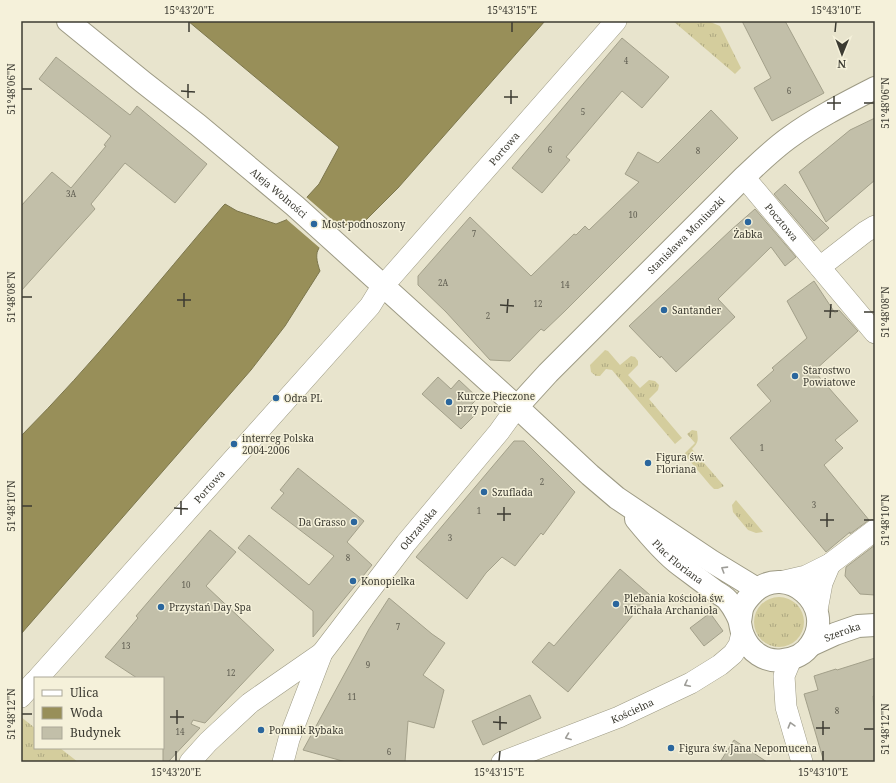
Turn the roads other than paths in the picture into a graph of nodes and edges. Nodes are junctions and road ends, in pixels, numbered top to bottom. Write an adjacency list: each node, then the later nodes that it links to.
1 (68, 21): 10 (street, Aleja Wolności)
2 (616, 21): 7 (street, Portowa)
3 (875, 88): 4 (street, Stanisława Moniuszki)
4 (744, 177): 6 (street, Pocztowa); 10 (street, Stanisława Moniuszki)
5 (875, 226): 6 (street)
6 (820, 267): 9 (street, Pocztowa)
7 (391, 277)
8 (378, 293): 22 (street, Portowa)
9 (875, 333)
10 (517, 407): 11 (street, Plac Floriana); 20 (street, Odrzańska)
11 (617, 498): 15 (street, Plac Floriana, one-way to 11); 18 (street, Plac Floriana)
12 (875, 530): 13 (street)
13 (830, 564): 14 (street); 16 (street)
14 (780, 582): 15 (street); 16 (street)
15 (757, 590): 18 (street)
16 (817, 610): 19 (street)
17 (875, 625): 19 (street, Szeroka)
18 (741, 627): 21 (street); 27 (street, Kościelna, one-way to 27)
19 (811, 645): 21 (street)
20 (322, 653): 25 (street, Odrzańska); 26 (street, Odrzańska)
21 (791, 659): 28 (street, one-way to 21)
22 (39, 677)
23 (34, 682): 24 (street)
24 (21, 697)
25 (190, 762)
26 (285, 762)
27 (502, 762)
28 (802, 762)

